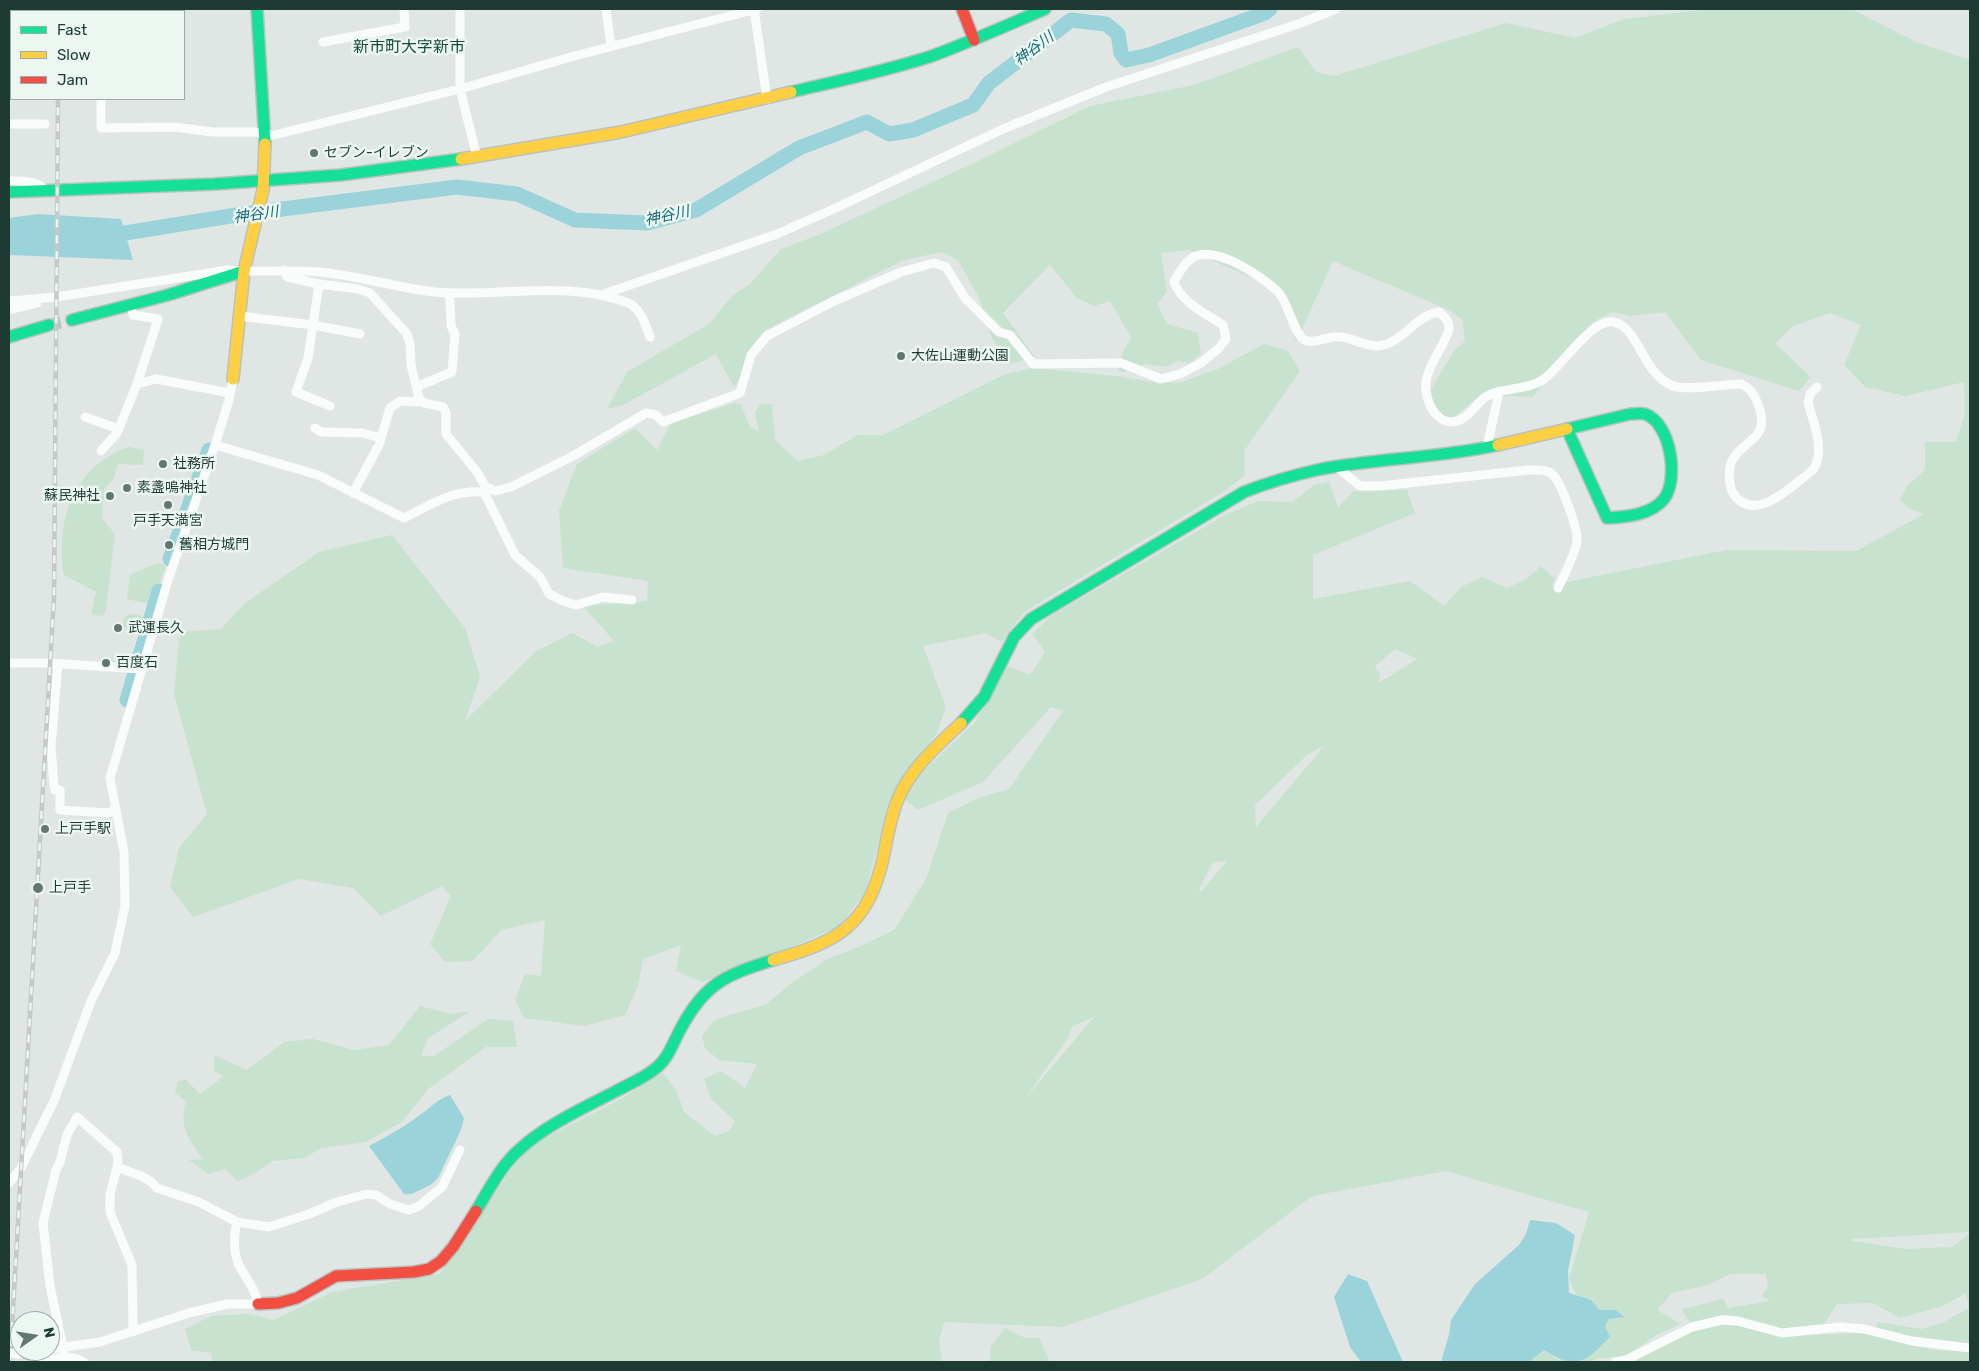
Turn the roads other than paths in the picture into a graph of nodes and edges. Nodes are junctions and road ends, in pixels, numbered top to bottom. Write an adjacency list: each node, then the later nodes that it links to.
1 (257, 9): 18 (street)
2 (404, 9): 11 (street)
3 (460, 9): 13 (street)
4 (606, 9): 12 (street)
5 (755, 9): 12 (street); 14 (street)
6 (962, 9): 10 (street)
7 (1045, 9): 9 (street)
8 (1336, 9): 28 (street)
9 (1030, 12): 10 (street)
10 (974, 40): 14 (street)
11 (323, 42)
12 (611, 46): 13 (street)
13 (460, 89): 18 (street); 19 (street)
14 (767, 99): 19 (street)
15 (101, 100): 18 (street)
16 (9, 124): 17 (street)
17 (44, 124)
18 (265, 135): 21 (street)
19 (477, 157): 21 (street)
20 (9, 181): 22 (street)
21 (263, 185): 22 (street); 25 (street)
22 (46, 191): 23 (street)
23 (9, 192)
24 (284, 270): 25 (street); 26 (street); 27 (street)
25 (244, 272): 29 (street); 31 (street); 33 (street)
26 (319, 284): 36 (street); 42 (street)
27 (446, 292): 28 (street); 42 (street)
28 (601, 295): 39 (street)
29 (39, 298): 30 (street); 32 (street)
30 (9, 301)
31 (131, 305): 34 (street); 41 (street)
32 (9, 310)
33 (240, 316): 36 (street); 40 (street)
34 (72, 320)
35 (49, 325): 38 (street)
36 (313, 326): 37 (street); 47 (street)
37 (360, 334)
38 (9, 337)
39 (650, 337)
40 (233, 379): 45 (street)
41 (137, 384): 45 (street); 50 (street)
42 (416, 387): 46 (street)
43 (1818, 387): 44 (street)
44 (1499, 392): 54 (street); 57 (street)
45 (230, 393): 53 (street)
46 (422, 400): 52 (street); 57 (street)
47 (330, 406)
48 (85, 417): 50 (street)
49 (315, 428): 52 (street)
50 (119, 429): 55 (street)
51 (1567, 429): 51 (street); 54 (street)
52 (381, 438): 58 (street)
53 (215, 445): 58 (street); 63 (street)
54 (1487, 447): 56 (street)
55 (101, 451)
56 (1336, 467): 59 (street); 69 (street)
57 (484, 489): 58 (street); 60 (street)
58 (353, 493)
59 (1558, 588)
60 (632, 600)
61 (9, 663): 62 (street)
62 (58, 664): 63 (street); 64 (street)
63 (136, 668): 64 (street)
64 (116, 810): 67 (street)
65 (460, 1150): 68 (street)
66 (117, 1167): 68 (street); 70 (street); 71 (street)
67 (9, 1183)
68 (237, 1222): 69 (street)
69 (258, 1304): 70 (street)
70 (133, 1332): 71 (street)
71 (62, 1347): 73 (street)
72 (1970, 1348): 76 (street)
73 (65, 1357): 74 (street); 75 (street)
74 (35, 1362)
75 (84, 1362)
76 (1615, 1362)

